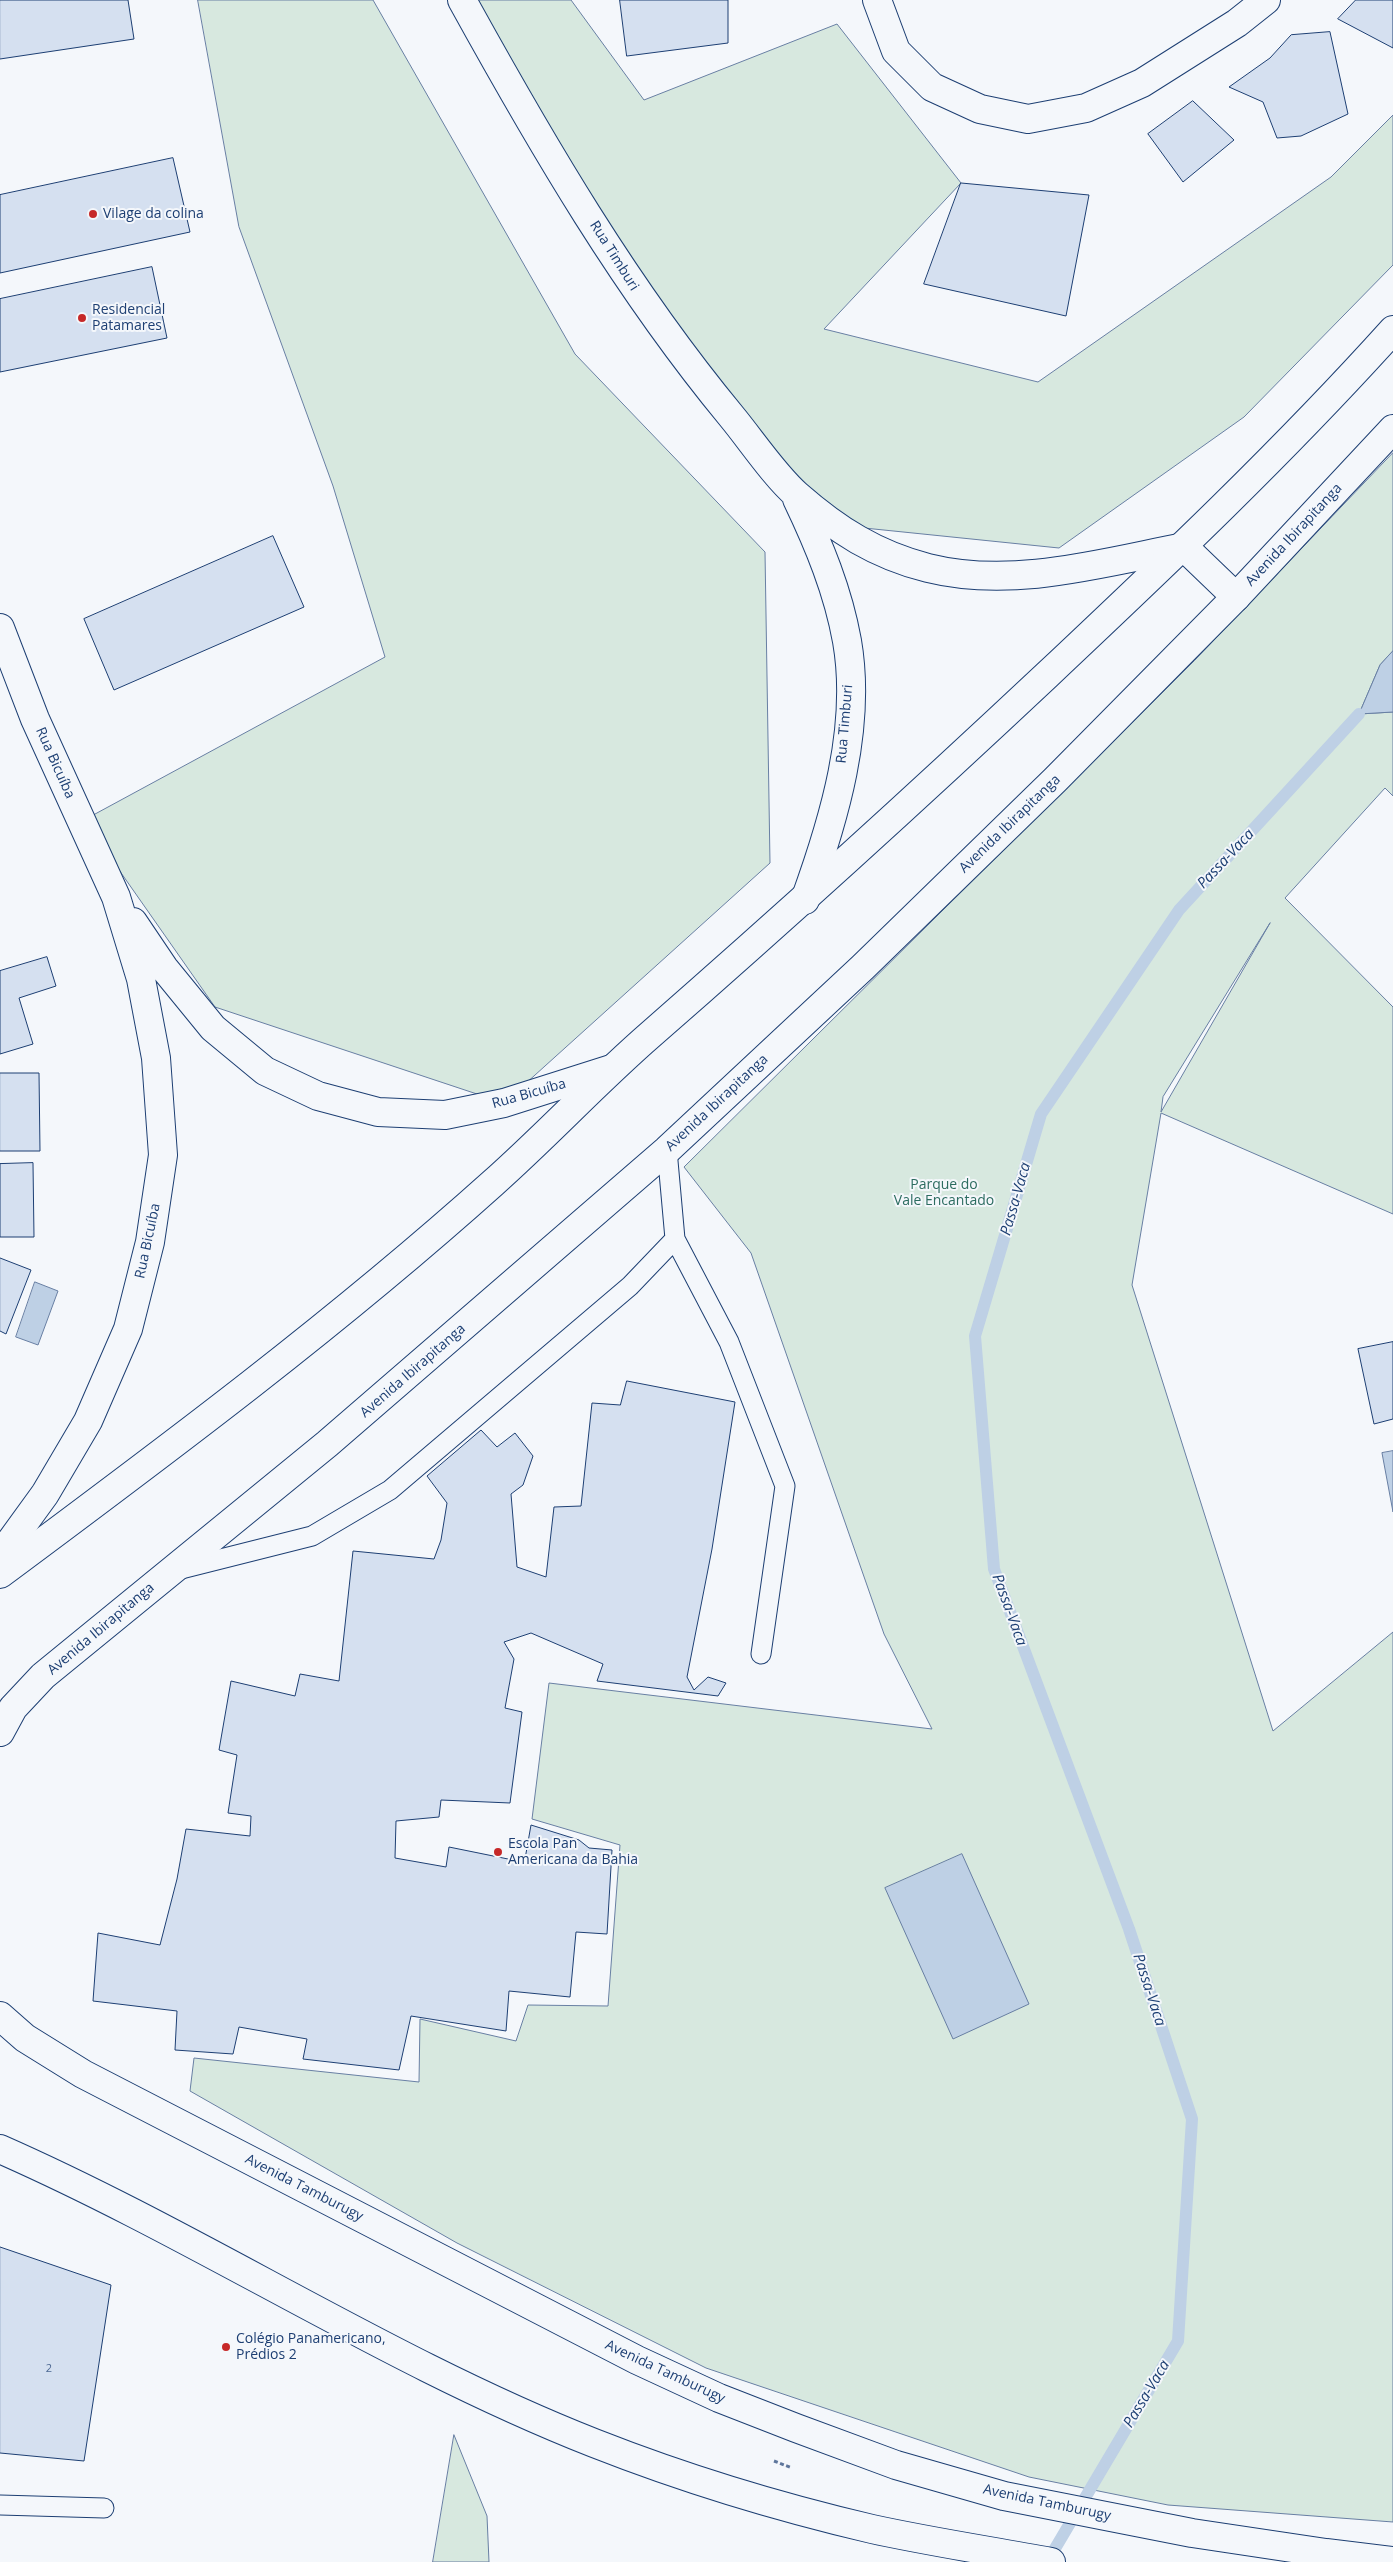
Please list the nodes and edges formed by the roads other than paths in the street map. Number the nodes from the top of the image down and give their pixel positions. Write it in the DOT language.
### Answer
graph roads {
  1 [pos="462,0"];
  2 [pos="877,0"];
  3 [pos="1266,0"];
  4 [pos="1243,12"];
  5 [pos="1393,330"];
  6 [pos="1393,429"];
  7 [pos="794,493"];
  8 [pos="1184,547"];
  9 [pos="1236,597"];
  10 [pos="0,628"];
  11 [pos="116,897"];
  12 [pos="805,900"];
  13 [pos="611,1069"];
  14 [pos="667,1150"];
  15 [pos="675,1239"];
  16 [pos="0,1556"];
  17 [pos="168,1572"];
  18 [pos="0,1574"];
  19 [pos="761,1654"];
  20 [pos="0,1732"];
  21 [pos="0,2016"];
  22 [pos="0,2149"];
  23 [pos="0,2505"];
  24 [pos="104,2508"];
  25 [pos="1393,2560"];
  26 [pos="1051,2562"];
  1 -- 7 [label="main road, Rua Timburi"];
  2 -- 4 [label="main road"];
  3 -- 4 [label="main road"];
  5 -- 8 [label="main road"];
  6 -- 9 [label="main road, Avenida Ibirapitanga"];
  7 -- 8 [label="main road, Rua Timburi"];
  7 -- 12 [label="main road, Rua Timburi"];
  8 -- 9 [label="main road"];
  8 -- 12 [label="main road"];
  9 -- 14 [label="main road, Avenida Ibirapitanga"];
  10 -- 11 [label="main road, Rua Bicuíba"];
  11 -- 13 [label="main road, Rua Bicuíba"];
  11 -- 16 [label="main road, Rua Bicuíba"];
  12 -- 13 [label="main road"];
  13 -- 18 [label="main road"];
  14 -- 15 [label="lane"];
  14 -- 17 [label="main road, Avenida Ibirapitanga"];
  15 -- 17 [label="lane"];
  15 -- 19 [label="lane"];
  17 -- 20 [label="main road, Avenida Ibirapitanga"];
  21 -- 25 [label="main road, Avenida Tamburugy"];
  22 -- 26 [label="main road"];
  23 -- 24 [label="lane"];
}
